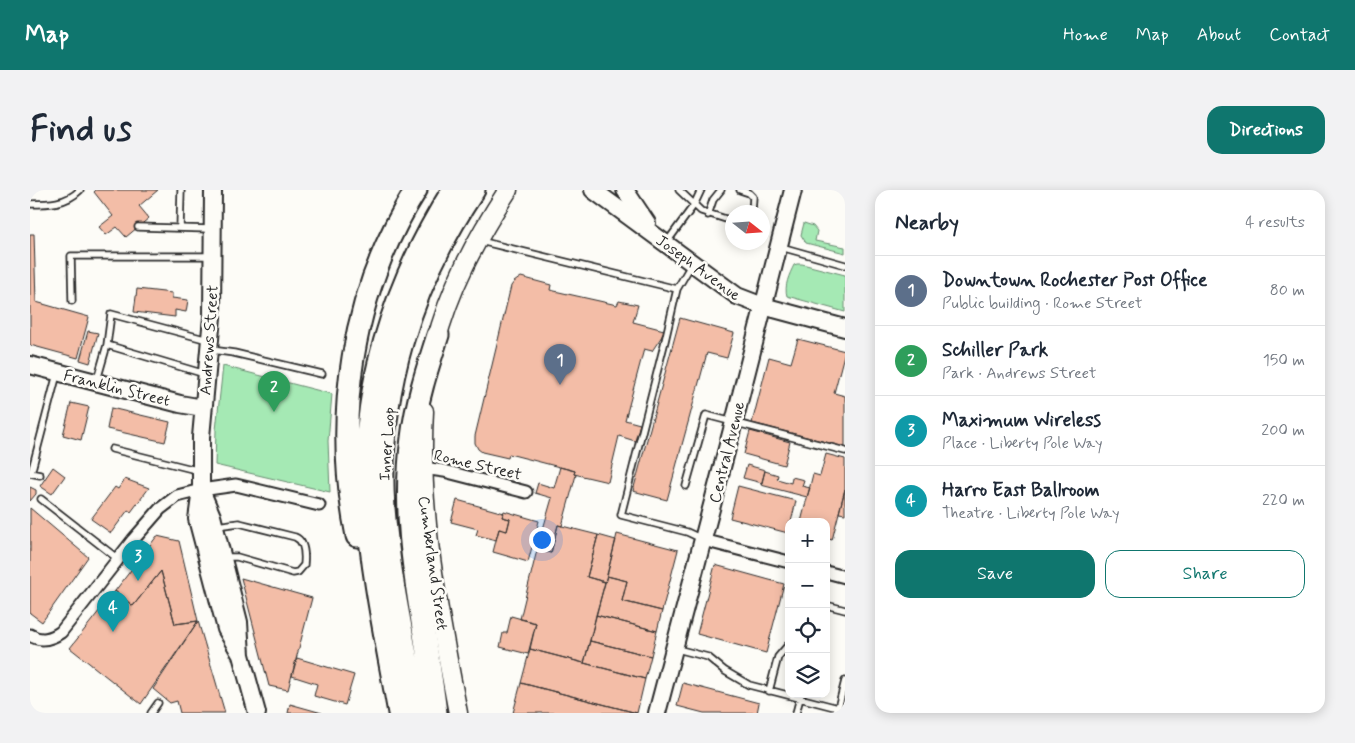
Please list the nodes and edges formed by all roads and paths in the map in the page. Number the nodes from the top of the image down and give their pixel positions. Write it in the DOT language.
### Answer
graph roads {
  1 [pos="80,190"];
  2 [pos="181,190"];
  3 [pos="212,190"];
  4 [pos="416,190"];
  5 [pos="453,190"];
  6 [pos="474,190"];
  7 [pos="508,190"];
  8 [pos="593,190"];
  9 [pos="625,190"];
  10 [pos="679,190"];
  11 [pos="701,190"];
  12 [pos="721,190"];
  13 [pos="740,190"];
  14 [pos="793,190"];
  15 [pos="30,204"];
  16 [pos="694,205"];
  17 [pos="752,205"];
  18 [pos="708,214"];
  19 [pos="725,219"];
  20 [pos="138,227"];
  21 [pos="180,228"];
  22 [pos="212,229"];
  23 [pos="477,241"];
  24 [pos="665,244"];
  25 [pos="778,247"];
  26 [pos="212,256"];
  27 [pos="692,263"];
  28 [pos="845,265"];
  29 [pos="677,289"];
  30 [pos="72,300"];
  31 [pos="763,306"];
  32 [pos="845,328"];
  33 [pos="438,335"];
  34 [pos="107,345"];
  35 [pos="210,345"];
  36 [pos="30,365"];
  37 [pos="57,372"];
  38 [pos="207,374"];
  39 [pos="322,374"];
  40 [pos="96,382"];
  41 [pos="204,408"];
  42 [pos="734,422"];
  43 [pos="112,449"];
  44 [pos="845,451"];
  45 [pos="423,468"];
  46 [pos="200,471"];
  47 [pos="30,473"];
  48 [pos="40,475"];
  49 [pos="686,486"];
  50 [pos="201,490"];
  51 [pos="526,492"];
  52 [pos="40,499"];
  53 [pos="319,505"];
  54 [pos="214,527"];
  55 [pos="704,540"];
  56 [pos="118,559"];
  57 [pos="215,560"];
  58 [pos="785,561"];
  59 [pos="830,573"];
  60 [pos="845,577"];
  61 [pos="830,606"];
  62 [pos="845,610"];
  63 [pos="30,635"];
  64 [pos="674,648"];
  65 [pos="785,649"];
  66 [pos="241,655"];
  67 [pos="845,681"];
  68 [pos="769,691"];
  69 [pos="785,694"];
  70 [pos="800,698"];
  71 [pos="805,698"];
  72 [pos="158,703"];
  73 [pos="837,710"];
  74 [pos="151,713"];
  75 [pos="257,713"];
  76 [pos="399,713"];
  77 [pos="417,713"];
  78 [pos="436,713"];
  79 [pos="458,713"];
  80 [pos="658,713"];
  81 [pos="796,713"];
  1 -- 15 [label="lane"];
  2 -- 21 [label="lane"];
  3 -- 22 [label="street, Andrews Street"];
  4 -- 76 [label="highway"];
  5 -- 76 [label="highway, Inner Loop"];
  6 -- 77 [label="highway, Inner Loop"];
  7 -- 23 [label="main road, Cumberland Street"];
  8 -- 24 [label="street, Joseph Avenue"];
  9 -- 24 [label="street"];
  10 -- 16 [label="lane"];
  11 -- 16 [label="lane"];
  12 -- 18 [label="lane"];
  13 -- 17 [label="lane"];
  14 -- 25 [label="street, Central Avenue"];
  16 -- 18 [label="lane"];
  16 -- 24 [label="lane"];
  18 -- 19 [label="lane"];
  20 -- 21 [label="lane"];
  21 -- 22 [label="lane"];
  22 -- 26 [label="street, Andrews Street"];
  23 -- 29 [label="lane"];
  23 -- 33 [label="main road, Cumberland Street"];
  24 -- 27 [label="street, Joseph Avenue"];
  25 -- 28 [label="lane"];
  25 -- 31 [label="street, Central Avenue"];
  26 -- 30 [label="lane"];
  26 -- 35 [label="street, Andrews Street"];
  27 -- 29 [label="lane"];
  27 -- 31 [label="street, Joseph Avenue"];
  29 -- 55 [label="lane"];
  31 -- 32 [label="street, Joseph Avenue"];
  31 -- 42 [label="street, Central Avenue"];
  33 -- 45 [label="main road, Cumberland Street"];
  33 -- 78 [label="highway"];
  34 -- 35 [label="lane"];
  34 -- 38 [label="lane"];
  34 -- 40 [label="lane"];
  35 -- 38 [label="street, Andrews Street"];
  35 -- 39 [label="lane"];
  36 -- 37 [label="street, Franklin Street"];
  37 -- 40 [label="street, Franklin Street"];
  37 -- 47 [label="lane"];
  38 -- 41 [label="street, Andrews Street"];
  40 -- 41 [label="street, Franklin Street"];
  41 -- 46 [label="street, Andrews Street"];
  42 -- 44 [label="lane"];
  42 -- 49 [label="lane"];
  42 -- 55 [label="street, Central Avenue"];
  43 -- 46 [label="lane"];
  45 -- 51 [label="street, Rome Street"];
  45 -- 79 [label="main road, Cumberland Street"];
  46 -- 50 [label="street, Andrews Street"];
  47 -- 48 [label="lane"];
  50 -- 53 [label="street"];
  50 -- 54 [label="street, Andrews Street"];
  50 -- 56 [label="street"];
  50 -- 57 [label="street, Andrews Street"];
  52 -- 56 [label="lane"];
  54 -- 57 [label="street, Andrews Street"];
  54 -- 57 [label="lane"];
  55 -- 58 [label="street"];
  55 -- 64 [label="street, Central Avenue"];
  56 -- 63 [label="street"];
  57 -- 66 [label="street, Andrews Street"];
  57 -- 66 [label="street, Andrews Street"];
  59 -- 60 [label="street"];
  61 -- 62 [label="lane"];
  64 -- 68 [label="lane"];
  64 -- 80 [label="street, Central Avenue"];
  65 -- 68 [label="lane"];
  66 -- 75 [label="street, Andrews Street"];
  67 -- 73 [label="lane"];
  68 -- 69 [label="lane"];
  70 -- 81 [label="lane"];
  71 -- 73 [label="lane"];
  72 -- 74 [label="lane"];
}
